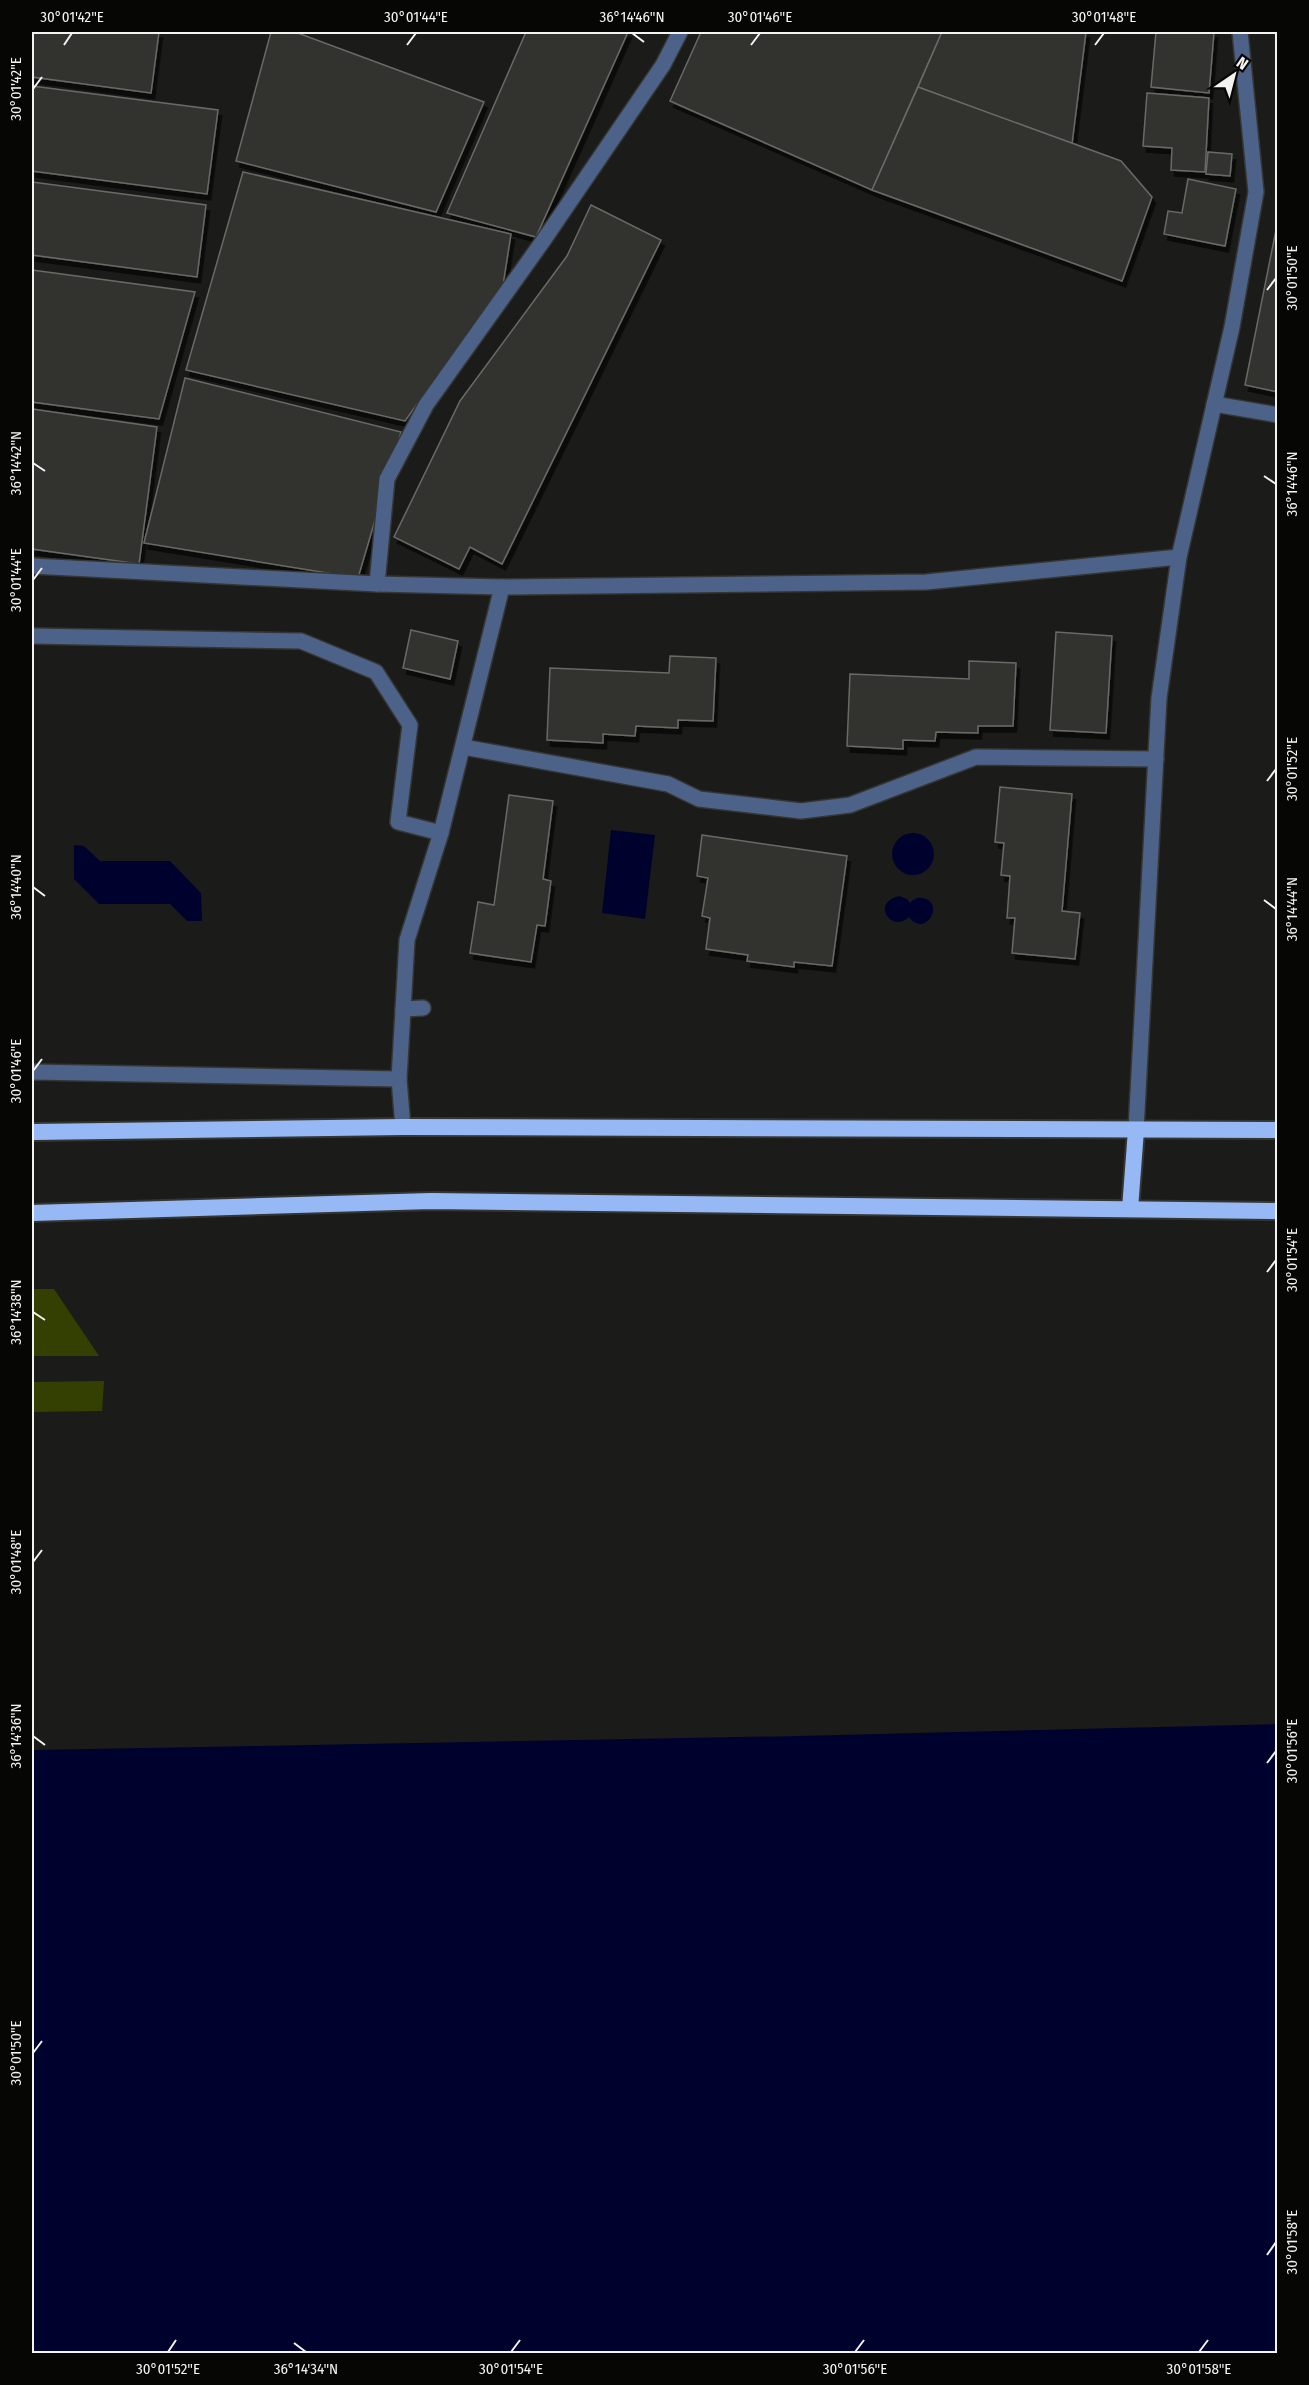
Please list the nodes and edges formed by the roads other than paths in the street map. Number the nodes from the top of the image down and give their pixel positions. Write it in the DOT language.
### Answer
graph roads {
  1 [pos="680,32"];
  2 [pos="1240,32"];
  3 [pos="1214,404"];
  4 [pos="1278,415"];
  5 [pos="1179,557"];
  6 [pos="32,566"];
  7 [pos="377,584"];
  8 [pos="502,587"];
  9 [pos="32,636"];
  10 [pos="463,747"];
  11 [pos="1156,759"];
  12 [pos="441,833"];
  13 [pos="423,1008"];
  14 [pos="403,1009"];
  15 [pos="32,1072"];
  16 [pos="399,1078"];
  17 [pos="403,1127"];
  18 [pos="1136,1130"];
  19 [pos="1278,1130"];
  20 [pos="32,1132"];
  21 [pos="1130,1209"];
  22 [pos="1278,1211"];
  23 [pos="32,1213"];
  1 -- 7 [label="street"];
  2 -- 3 [label="street"];
  3 -- 4 [label="street"];
  3 -- 5 [label="street"];
  5 -- 8 [label="street"];
  5 -- 11 [label="street"];
  6 -- 7 [label="street"];
  7 -- 8 [label="street"];
  8 -- 10 [label="street"];
  9 -- 12 [label="street"];
  10 -- 11 [label="street"];
  10 -- 12 [label="street"];
  11 -- 18 [label="street"];
  12 -- 14 [label="street"];
  13 -- 14 [label="street"];
  14 -- 16 [label="street"];
  15 -- 16 [label="street"];
  16 -- 17 [label="street"];
  17 -- 18 [label="highway"];
  17 -- 20 [label="highway"];
  18 -- 19 [label="highway"];
  18 -- 21 [label="highway"];
  21 -- 22 [label="highway"];
  21 -- 23 [label="highway"];
}
